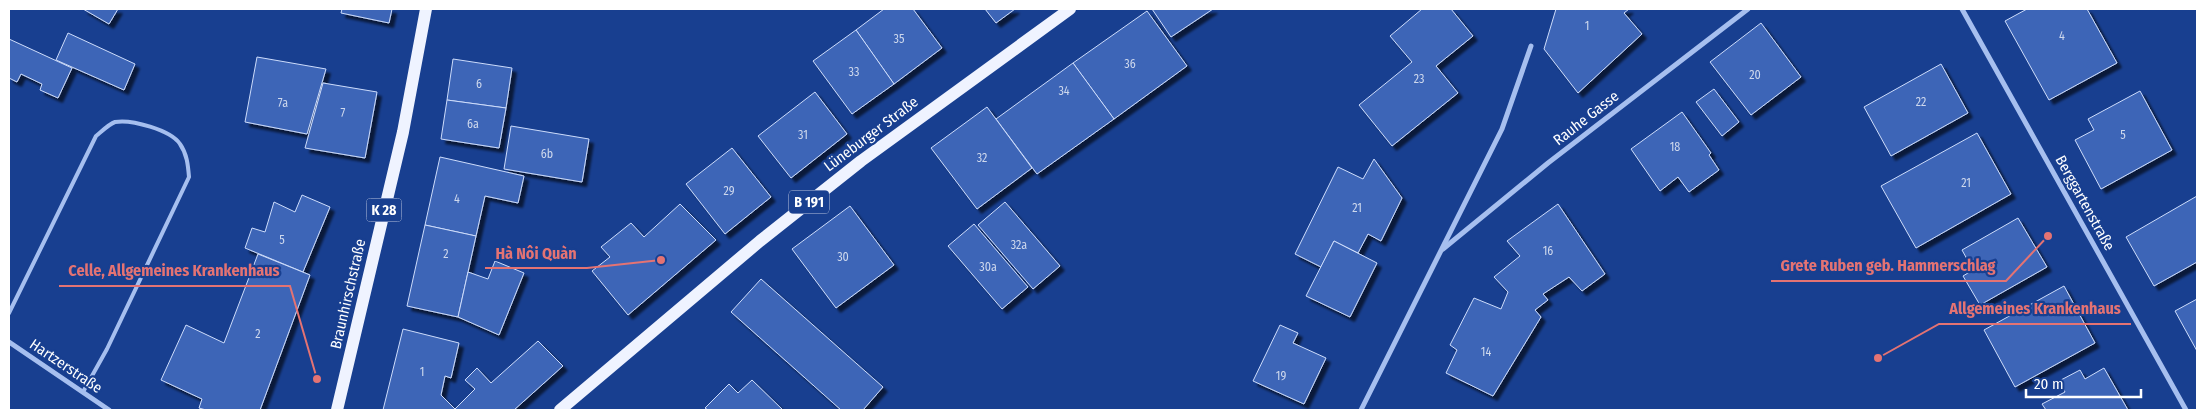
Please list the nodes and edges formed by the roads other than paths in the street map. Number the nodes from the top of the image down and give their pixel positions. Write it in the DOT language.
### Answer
graph roads {
  1 [pos="426,9"];
  2 [pos="1070,9"];
  3 [pos="1748,9"];
  4 [pos="1962,9"];
  5 [pos="1531,46"];
  6 [pos="1441,251"];
  7 [pos="9,313"];
  8 [pos="9,342"];
  9 [pos="83,392"];
  10 [pos="109,410"];
  11 [pos="337,410"];
  12 [pos="560,410"];
  13 [pos="1361,410"];
  14 [pos="2186,410"];
  1 -- 11 [label="main road, Braunhirschstraße / K 28"];
  2 -- 12 [label="main road, Lüneburger Straße / B 191"];
  3 -- 6 [label="street, Rauhe Gasse"];
  4 -- 14 [label="street, Berggartenstraße"];
  5 -- 6 [label="street, Rauhe Gasse"];
  6 -- 13 [label="street, Rauhe Gasse"];
  7 -- 9 [label="lane"];
  8 -- 9 [label="street, Hartzerstraße"];
  9 -- 10 [label="street, Hartzerstraße"];
}
